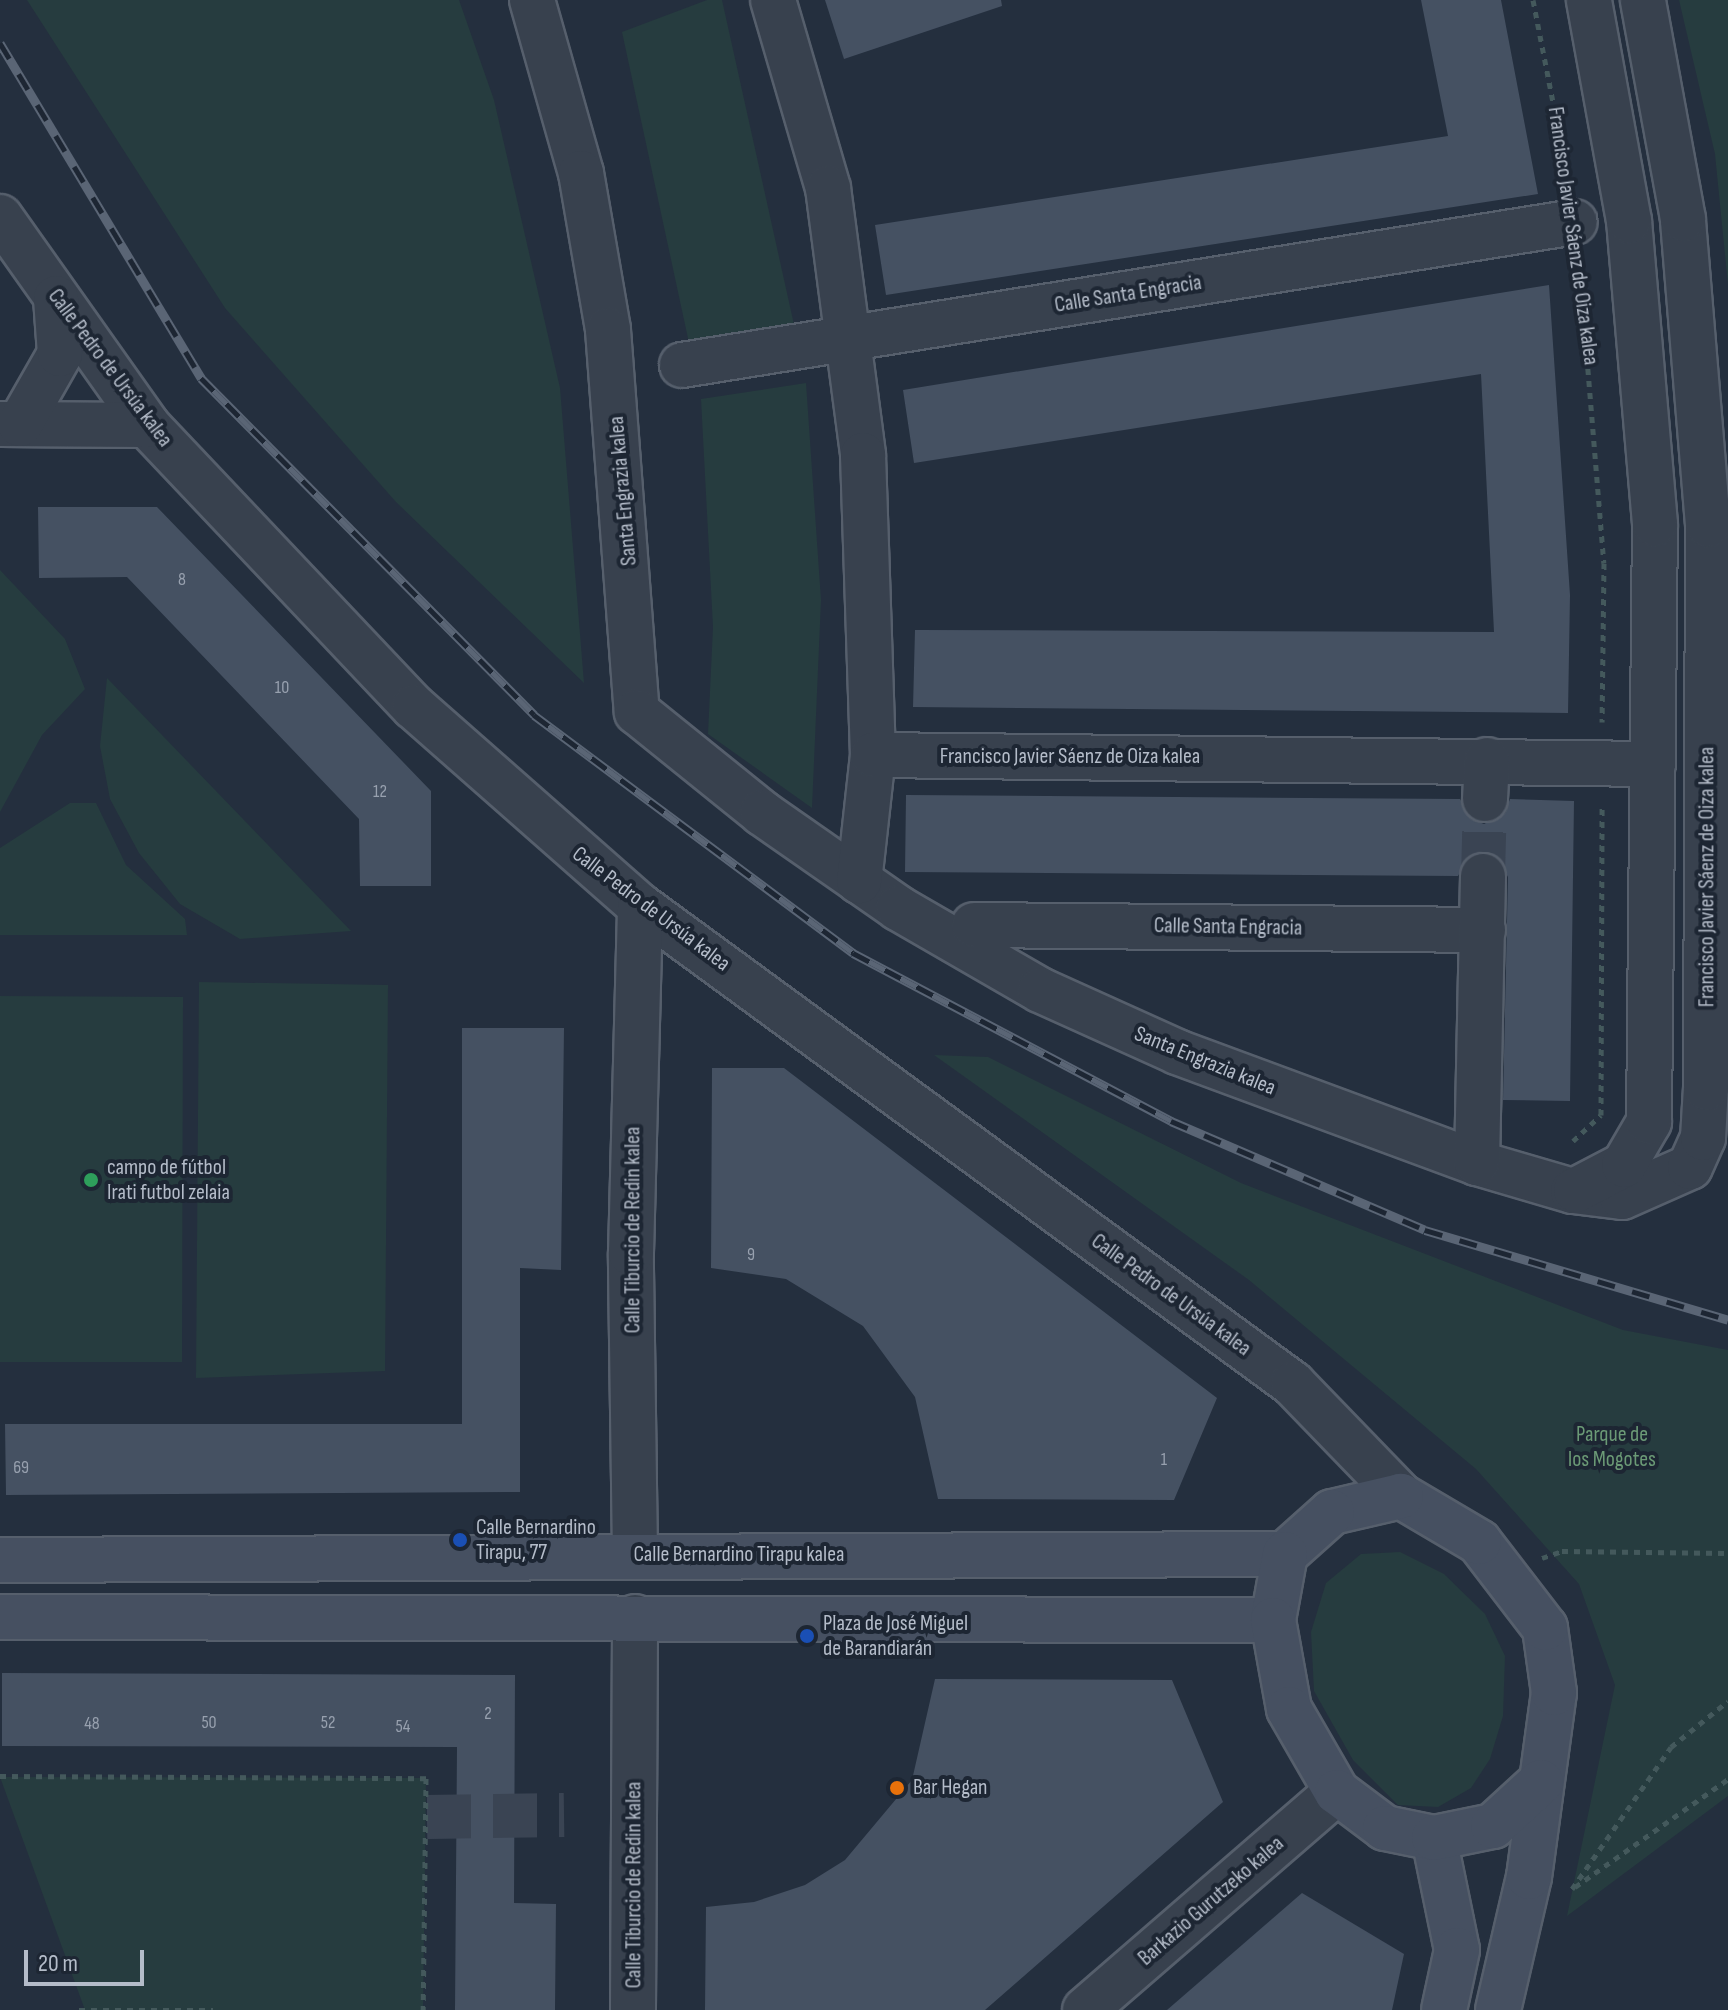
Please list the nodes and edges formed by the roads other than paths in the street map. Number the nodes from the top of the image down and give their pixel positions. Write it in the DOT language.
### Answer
graph roads {
  1 [pos="532,0"];
  2 [pos="773,0"];
  3 [pos="1589,0"];
  4 [pos="1643,0"];
  5 [pos="0,217"];
  6 [pos="1575,222"];
  7 [pos="56,298"];
  8 [pos="850,339"];
  9 [pos="682,365"];
  10 [pos="10,424"];
  11 [pos="147,425"];
  12 [pos="873,755"];
  13 [pos="1653,764"];
  14 [pos="1483,876"];
  15 [pos="859,881"];
  16 [pos="640,906"];
  17 [pos="974,925"];
  18 [pos="1483,930"];
  19 [pos="1477,1163"];
  20 [pos="1569,1190"];
  21 [pos="1401,1496"];
  22 [pos="1285,1554"];
  23 [pos="635,1555"];
  24 [pos="0,1560"];
  25 [pos="0,1617"];
  26 [pos="635,1617"];
  27 [pos="1273,1620"];
  28 [pos="1541,1782"];
  29 [pos="1337,1792"];
  30 [pos="1434,1838"];
  31 [pos="633,2010"];
  32 [pos="1085,2010"];
  33 [pos="1444,2010"];
  34 [pos="1498,2010"];
  1 -- 15 [label="street, Santa Engrazia kalea"];
  2 -- 8 [label="street"];
  3 -- 13 [label="street"];
  4 -- 20 [label="street, Francisco Javier Sáenz de Oiza kalea"];
  5 -- 7 [label="street, Calle Pedro de Ursúa kalea"];
  6 -- 8 [label="street, Calle Santa Engracia"];
  7 -- 10 [label="street"];
  7 -- 11 [label="street, Calle Pedro de Ursúa kalea"];
  8 -- 9 [label="street, Calle Santa Engracia"];
  8 -- 12 [label="street"];
  10 -- 11 [label="street"];
  11 -- 16 [label="street, Calle Pedro de Ursúa kalea"];
  12 -- 13 [label="street, Francisco Javier Sáenz de Oiza kalea"];
  12 -- 15 [label="street"];
  13 -- 20 [label="street"];
  14 -- 18 [label="street"];
  15 -- 19 [label="street, Santa Engrazia kalea"];
  16 -- 21 [label="street, Calle Pedro de Ursúa kalea"];
  16 -- 23 [label="street, Calle Tiburcio de Redin kalea"];
  17 -- 18 [label="street, Calle Santa Engracia"];
  18 -- 19 [label="street"];
  19 -- 20 [label="street, Santa Engrazia kalea"];
  21 -- 22 [label="street"];
  21 -- 28 [label="street"];
  22 -- 23 [label="street, Calle Bernardino Tirapu kalea"];
  22 -- 27 [label="street"];
  23 -- 24 [label="street, Calle Bernardino Tirapu kalea"];
  25 -- 26 [label="street"];
  26 -- 27 [label="street"];
  26 -- 31 [label="street, Calle Tiburcio de Redin kalea"];
  27 -- 29 [label="street"];
  28 -- 30 [label="street"];
  28 -- 34 [label="street"];
  29 -- 30 [label="street"];
  29 -- 32 [label="street, Barkazio Gurutzeko kalea"];
  30 -- 33 [label="street"];
}
